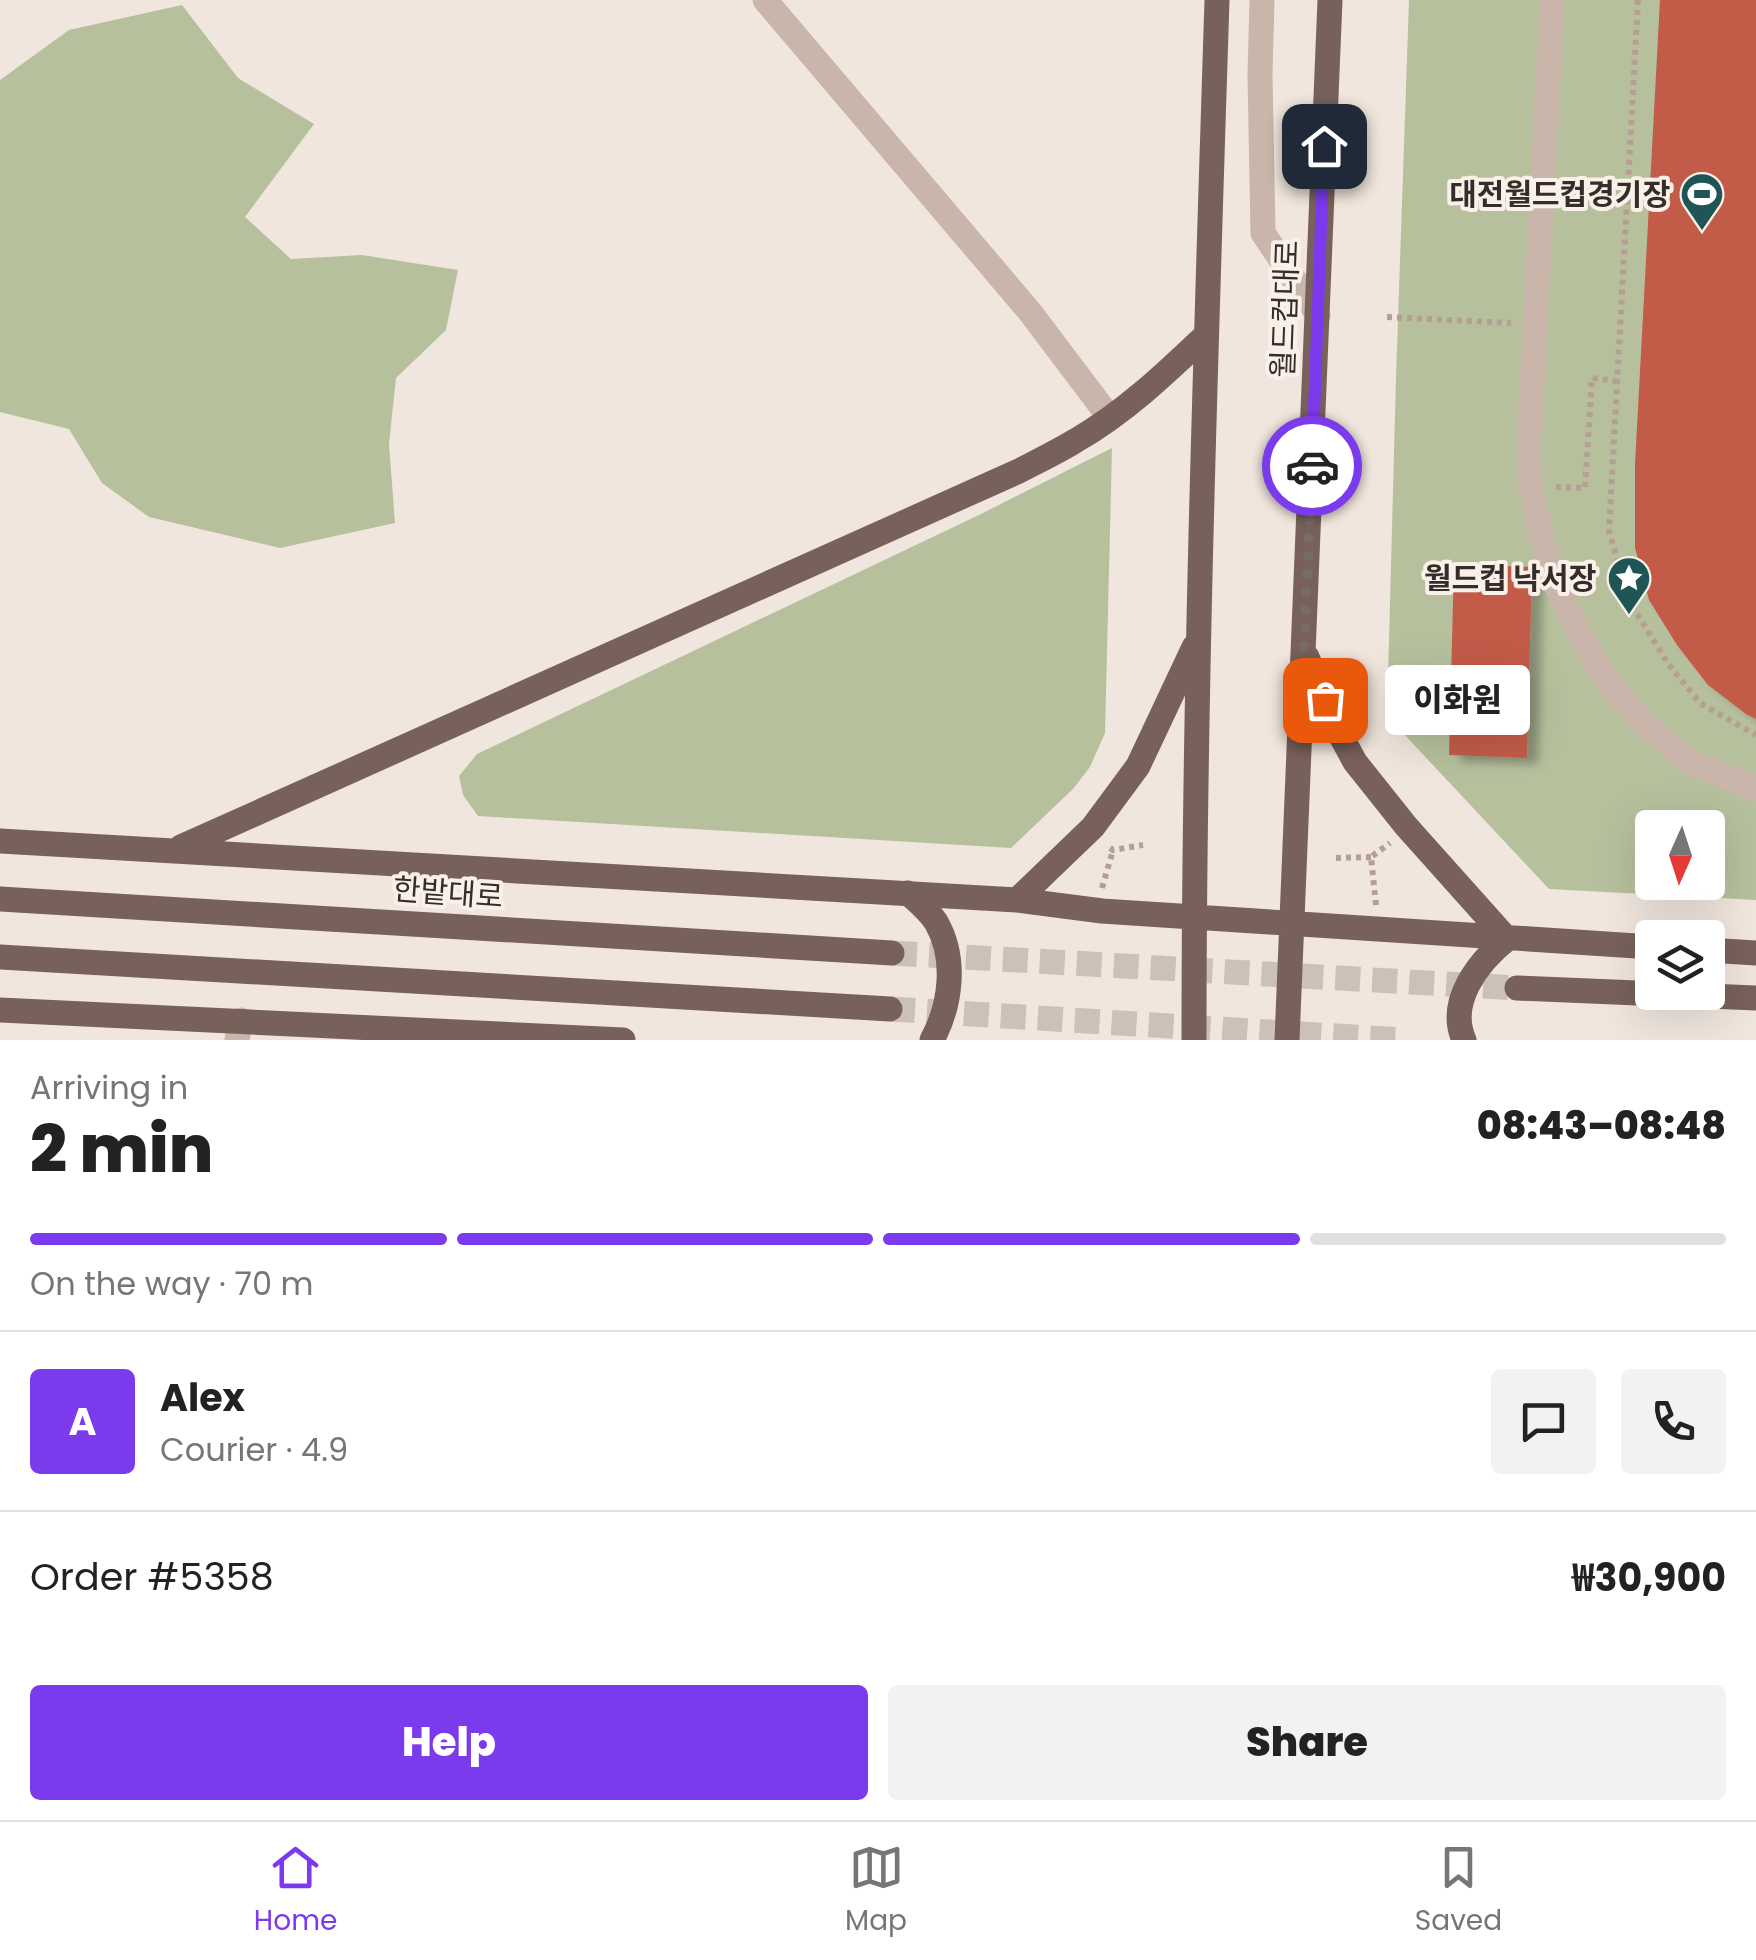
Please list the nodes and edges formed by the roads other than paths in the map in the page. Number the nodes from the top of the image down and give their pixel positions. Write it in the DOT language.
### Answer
graph roads {
  1 [pos="765,0"];
  2 [pos="1216,0"];
  3 [pos="1262,0"];
  4 [pos="1330,0"];
  5 [pos="1552,0"];
  6 [pos="1318,315"];
  7 [pos="1206,336"];
  8 [pos="1110,418"];
  9 [pos="1198,638"];
  10 [pos="1304,648"];
  11 [pos="1756,789"];
  12 [pos="0,840"];
  13 [pos="175,850"];
  14 [pos="908,893"];
  15 [pos="0,898"];
  16 [pos="1017,900"];
  17 [pos="1194,917"];
  18 [pos="1291,925"];
  19 [pos="1507,940"];
  20 [pos="1635,947"];
  21 [pos="1725,951"];
  22 [pos="892,953"];
  23 [pos="1756,953"];
  24 [pos="0,957"];
  25 [pos="1516,988"];
  26 [pos="1756,998"];
  27 [pos="890,1009"];
  28 [pos="0,1010"];
  29 [pos="239,1030"];
  30 [pos="624,1040"];
  31 [pos="932,1040"];
  32 [pos="1194,1040"];
  33 [pos="1287,1040"];
  34 [pos="1464,1040"];
  1 -- 8 [label="lane"];
  2 -- 7 [label="main road"];
  3 -- 6 [label="lane"];
  4 -- 6 [label="main road, 월드컵대로"];
  5 -- 11 [label="lane"];
  6 -- 10 [label="main road, 월드컵대로"];
  7 -- 8 [label="main road"];
  7 -- 9 [label="main road"];
  8 -- 13 [label="main road"];
  9 -- 16 [label="main road"];
  9 -- 17 [label="main road"];
  10 -- 18 [label="main road, 월드컵대로"];
  10 -- 19 [label="main road"];
  12 -- 13 [label="main road"];
  13 -- 14 [label="main road"];
  14 -- 16 [label="main road"];
  14 -- 31 [label="main road"];
  15 -- 22 [label="main road, 한밭대로"];
  16 -- 17 [label="main road"];
  17 -- 18 [label="main road"];
  17 -- 32 [label="main road"];
  18 -- 19 [label="main road"];
  18 -- 33 [label="main road, 월드컵대로"];
  19 -- 20 [label="main road"];
  19 -- 34 [label="main road"];
  21 -- 23 [label="main road"];
  24 -- 27 [label="main road"];
  25 -- 26 [label="main road"];
  28 -- 29 [label="main road"];
  29 -- 30 [label="main road"];
}
